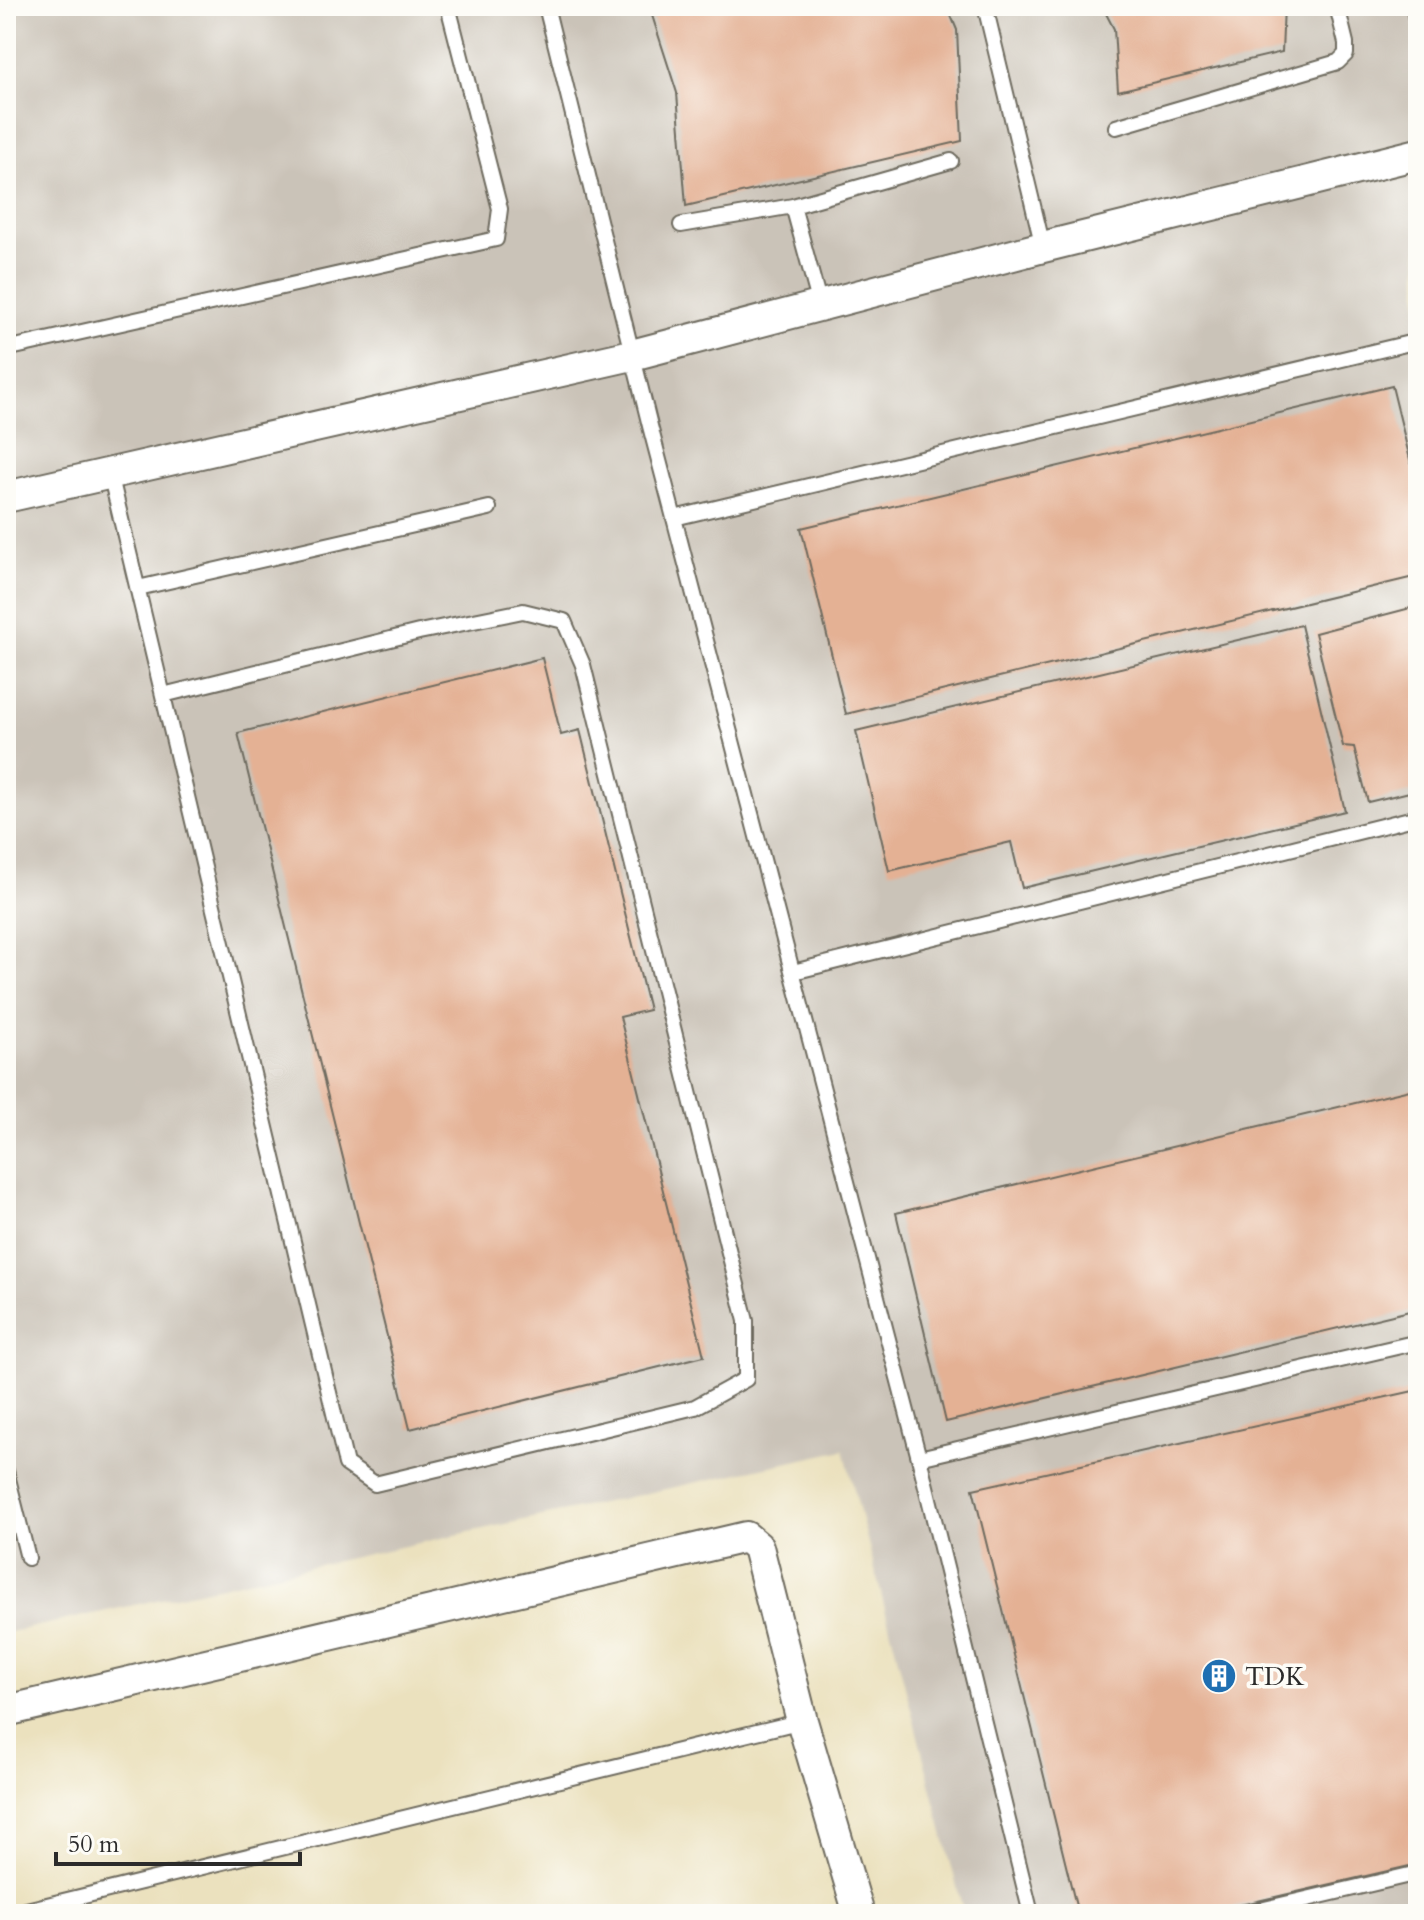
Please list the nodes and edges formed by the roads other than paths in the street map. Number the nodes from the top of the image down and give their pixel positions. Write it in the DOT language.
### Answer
graph roads {
  1 [pos="448,6"];
  2 [pos="546,6"];
  3 [pos="985,6"];
  4 [pos="1337,6"];
  5 [pos="1413,6"];
  6 [pos="1418,27"];
  7 [pos="1116,127"];
  8 [pos="1418,154"];
  9 [pos="951,161"];
  10 [pos="793,206"];
  11 [pos="681,225"];
  12 [pos="1043,247"];
  13 [pos="820,305"];
  14 [pos="1418,341"];
  15 [pos="6,349"];
  16 [pos="632,355"];
  17 [pos="110,473"];
  18 [pos="6,497"];
  19 [pos="489,508"];
  20 [pos="674,518"];
  21 [pos="138,588"];
  22 [pos="163,695"];
  23 [pos="1418,817"];
  24 [pos="793,972"];
  25 [pos="1418,1342"];
  26 [pos="919,1458"];
  27 [pos="6,1471"];
  28 [pos="28,1558"];
  29 [pos="6,1711"];
  30 [pos="802,1721"];
  31 [pos="1418,1873"];
  32 [pos="10,1914"];
  33 [pos="859,1914"];
  34 [pos="1031,1914"];
  35 [pos="1243,1914"];
  1 -- 15 [label="lane"];
  2 -- 16 [label="lane"];
  3 -- 12 [label="lane"];
  4 -- 7 [label="lane"];
  5 -- 6 [label="lane"];
  8 -- 12 [label="street"];
  9 -- 10 [label="lane"];
  10 -- 11 [label="lane"];
  10 -- 13 [label="lane"];
  12 -- 13 [label="street"];
  13 -- 16 [label="street"];
  14 -- 20 [label="lane"];
  16 -- 17 [label="street"];
  16 -- 20 [label="lane"];
  17 -- 18 [label="street"];
  17 -- 21 [label="lane"];
  19 -- 21 [label="lane"];
  20 -- 24 [label="lane"];
  21 -- 22 [label="lane"];
  22 -- 22 [label="lane"];
  23 -- 24 [label="lane"];
  24 -- 26 [label="lane"];
  25 -- 26 [label="lane"];
  26 -- 34 [label="lane"];
  27 -- 28 [label="lane"];
  29 -- 30 [label="street"];
  30 -- 32 [label="lane"];
  30 -- 33 [label="street"];
  31 -- 35 [label="lane"];
}
